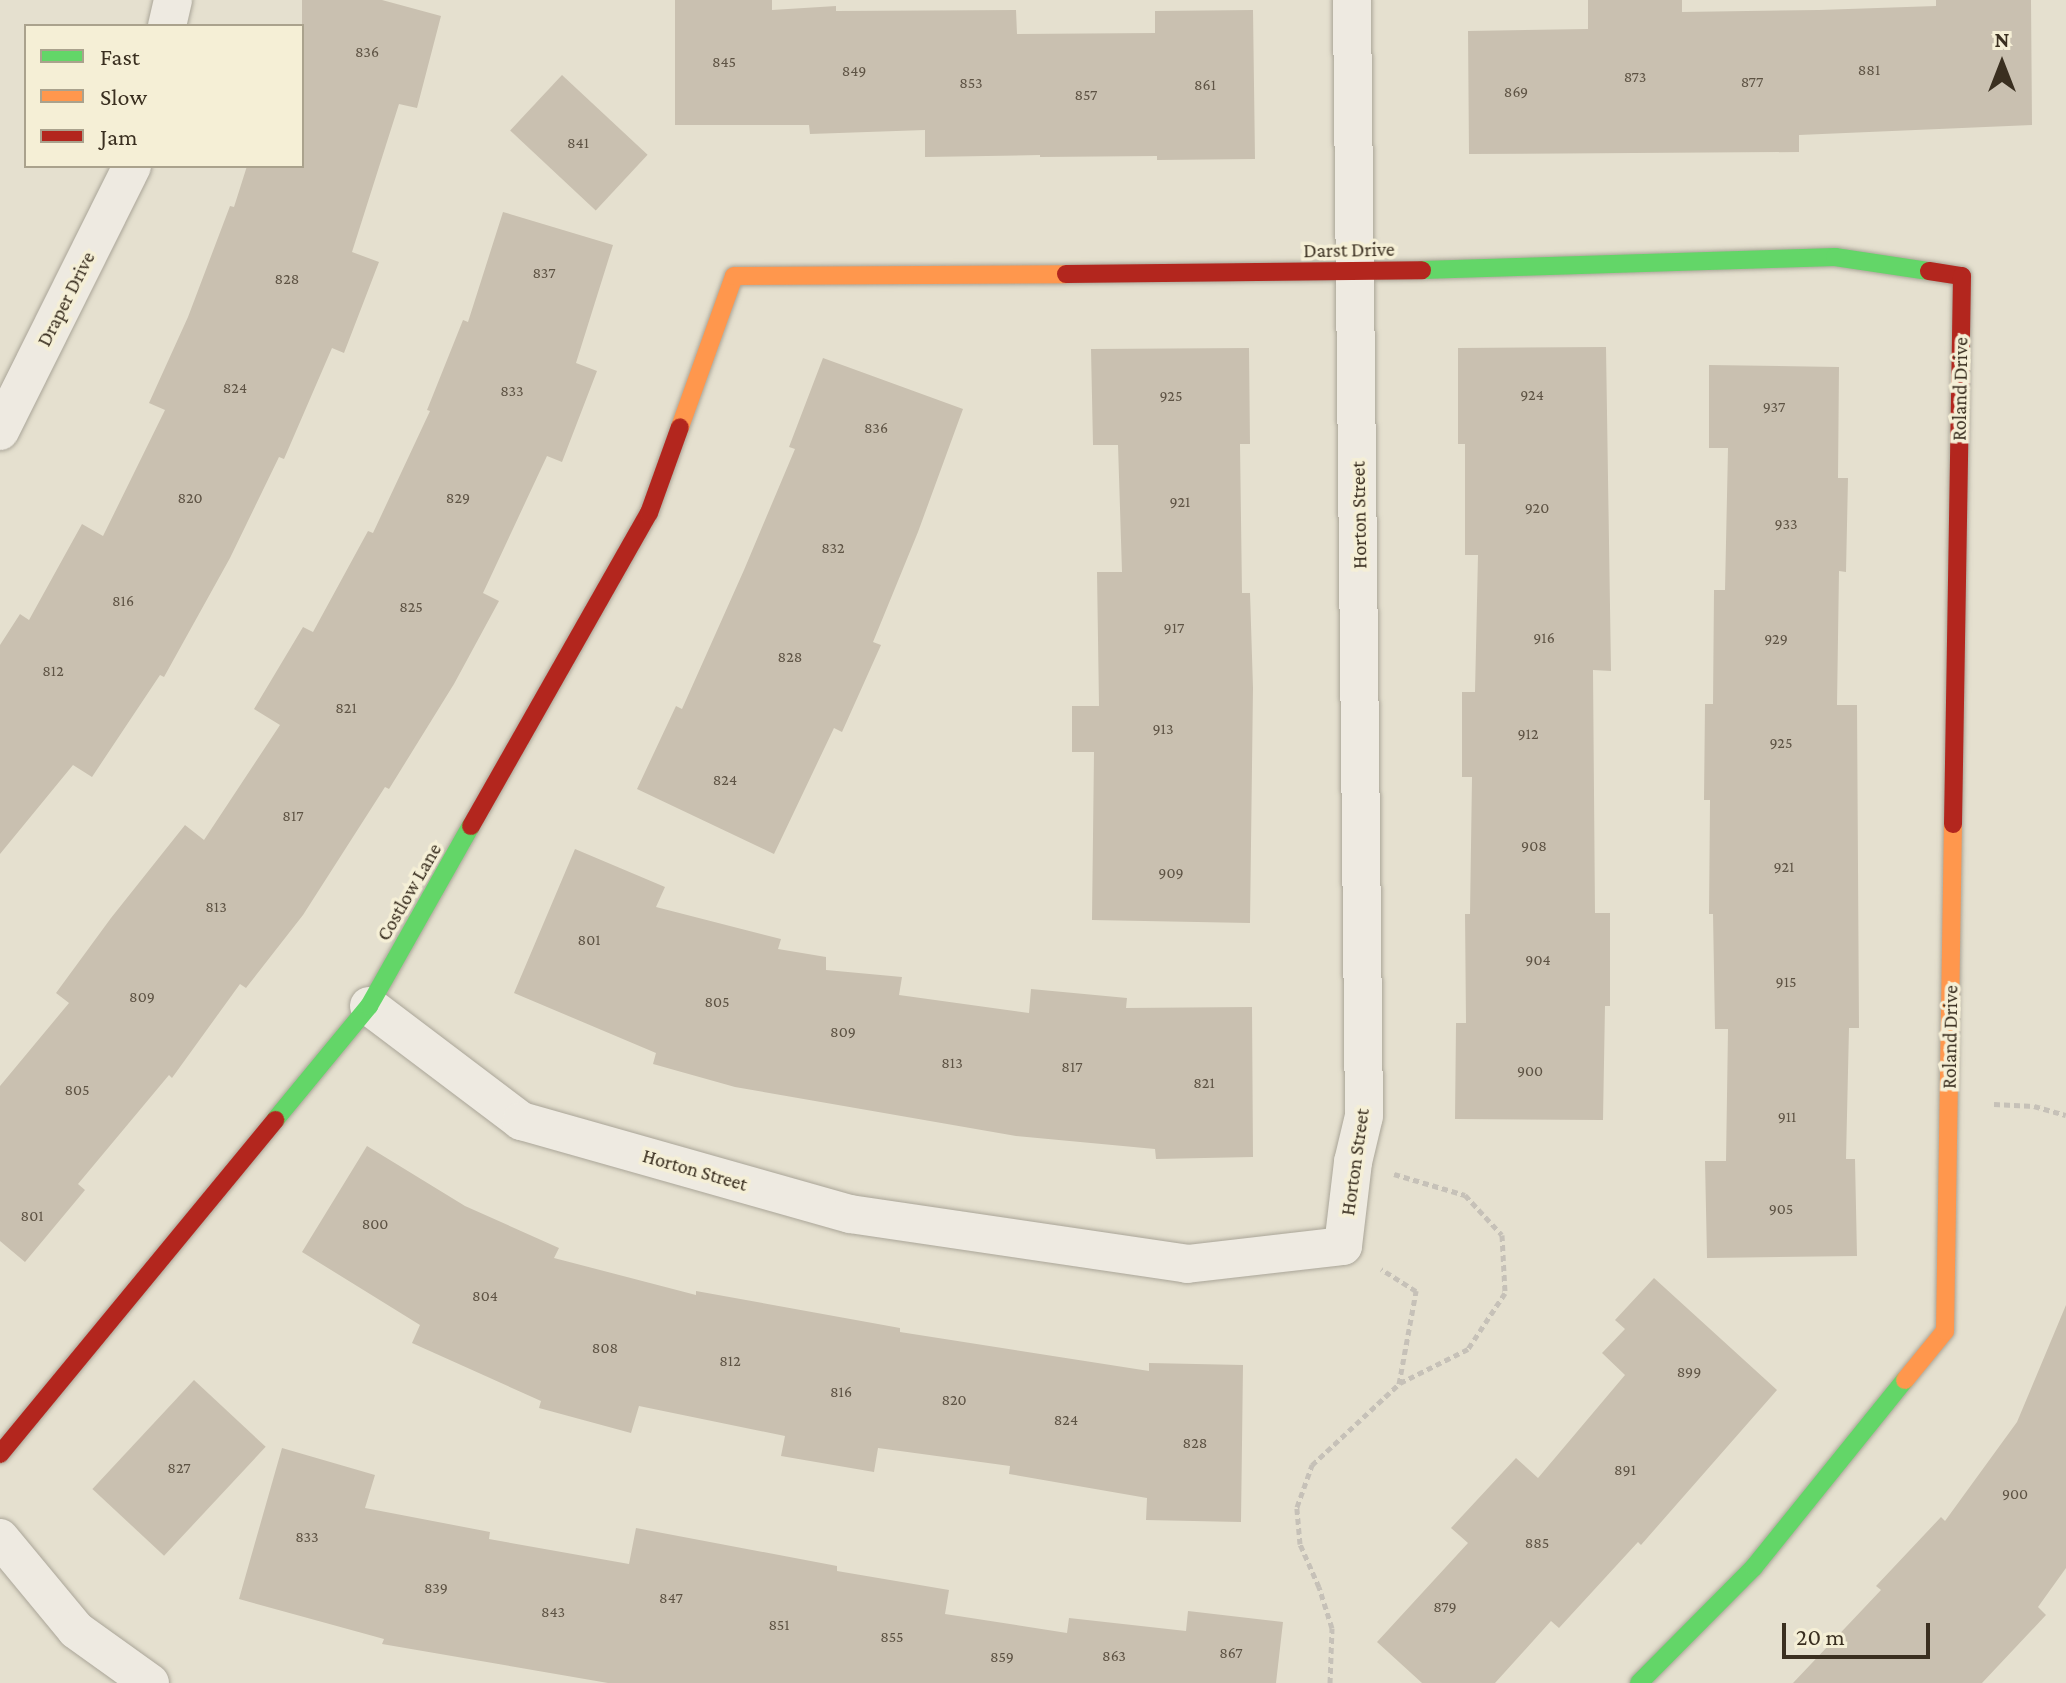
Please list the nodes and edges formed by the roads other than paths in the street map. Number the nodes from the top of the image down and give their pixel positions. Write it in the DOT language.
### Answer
graph roads {
  1 [pos="173,0"];
  2 [pos="1352,0"];
  3 [pos="167,24"];
  4 [pos="131,168"];
  5 [pos="1357,272"];
  6 [pos="734,276"];
  7 [pos="1962,276"];
  8 [pos="0,431"];
  9 [pos="369,1006"];
  10 [pos="0,1454"];
  11 [pos="0,1538"];
  12 [pos="150,1683"];
  13 [pos="1639,1683"];
  1 -- 3 [label="street"];
  2 -- 5 [label="street, Horton Street"];
  4 -- 8 [label="street, Draper Drive"];
  5 -- 6 [label="street, Darst Drive"];
  5 -- 7 [label="street, Darst Drive"];
  5 -- 9 [label="street, Horton Street"];
  6 -- 9 [label="street, Costlow Lane"];
  7 -- 13 [label="street, Roland Drive"];
  9 -- 10 [label="street, Costlow Lane"];
  11 -- 12 [label="street"];
}
